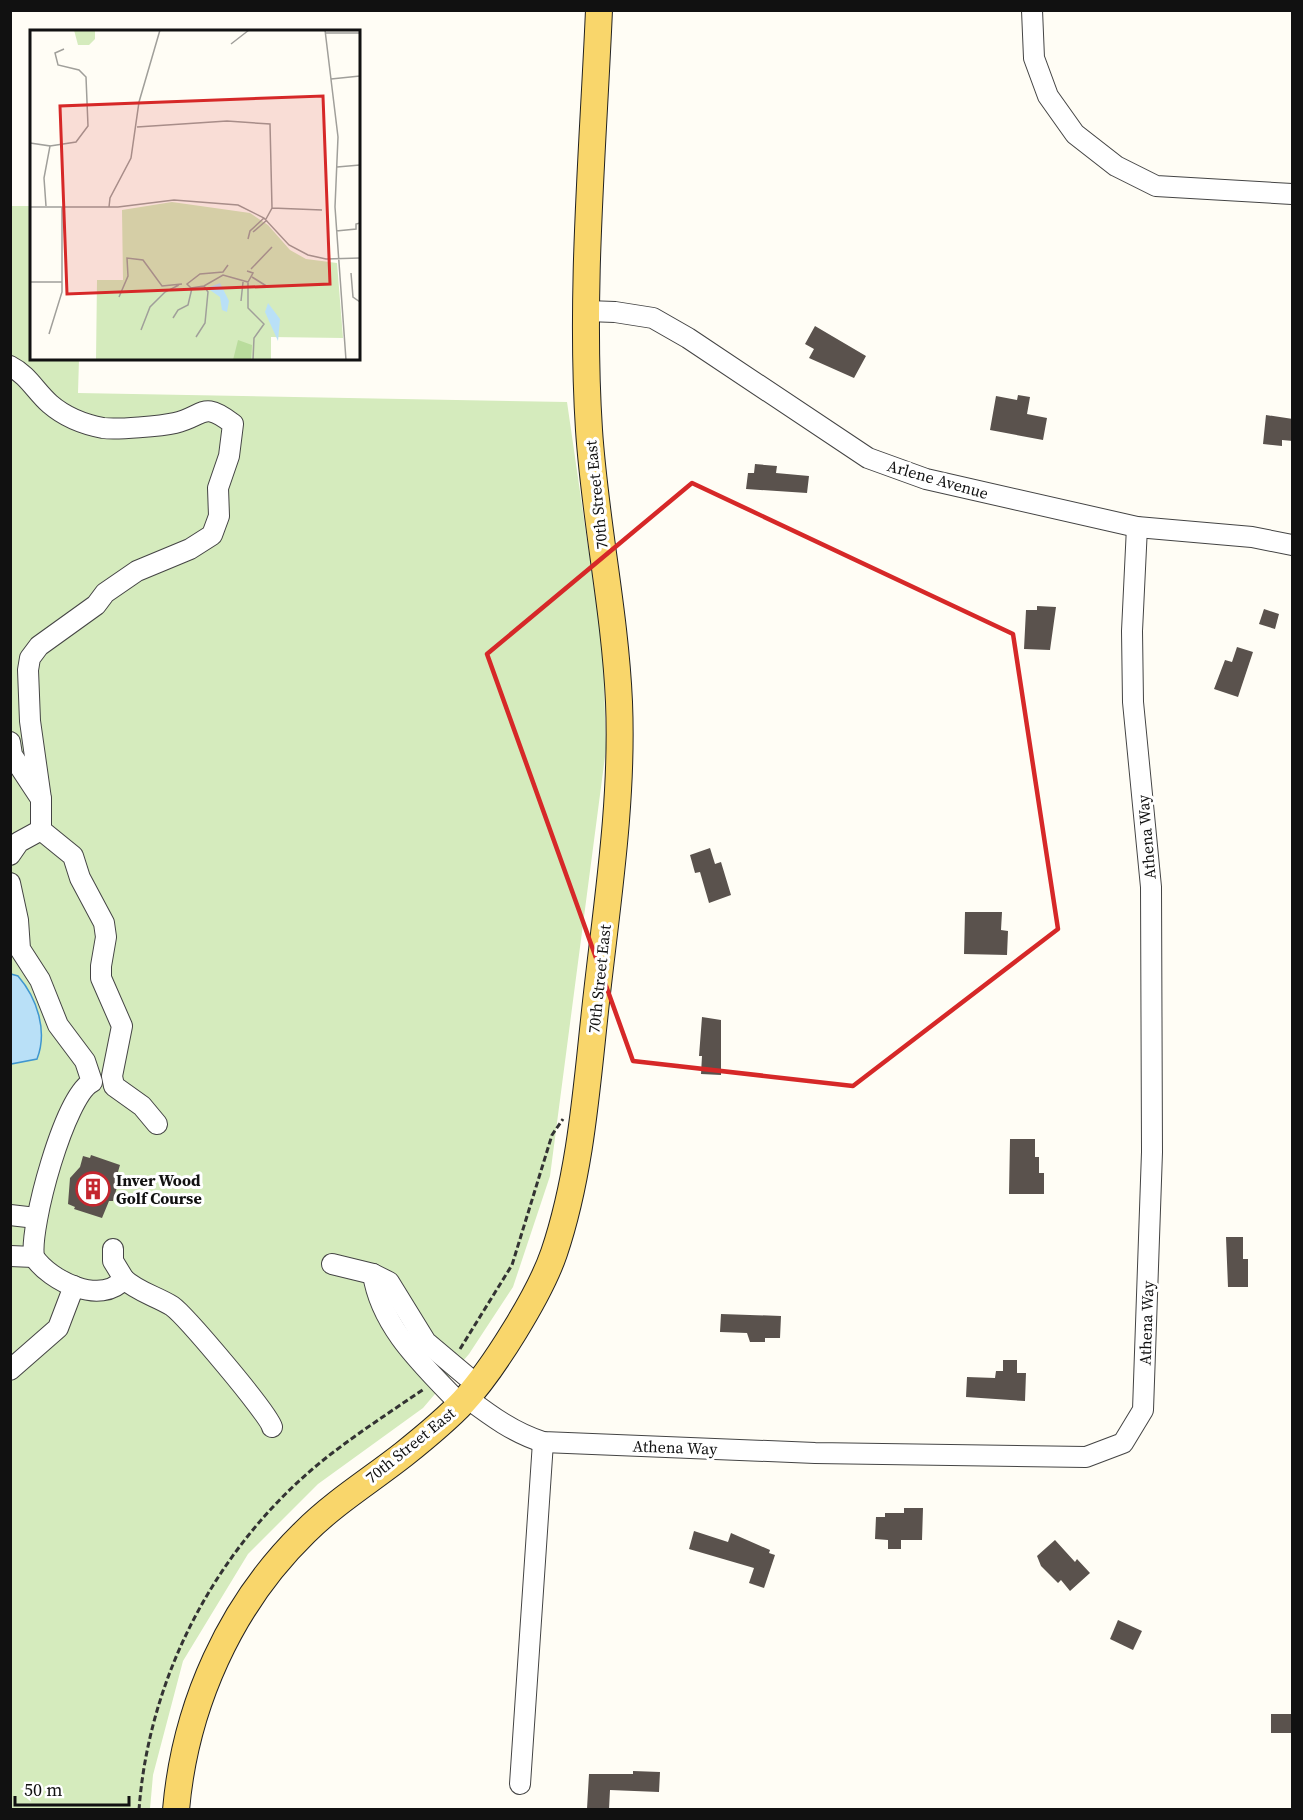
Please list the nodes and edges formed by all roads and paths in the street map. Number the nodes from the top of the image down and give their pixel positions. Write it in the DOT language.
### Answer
graph roads {
  1 [pos="599,10"];
  2 [pos="1032,10"];
  3 [pos="1293,194"];
  4 [pos="587,311"];
  5 [pos="10,366"];
  6 [pos="1137,527"];
  7 [pos="1293,545"];
  8 [pos="10,742"];
  9 [pos="41,799"];
  10 [pos="41,830"];
  11 [pos="10,855"];
  12 [pos="10,883"];
  13 [pos="15,951"];
  14 [pos="93,1082"];
  15 [pos="114,1086"];
  16 [pos="569,1110"];
  17 [pos="157,1124"];
  18 [pos="10,1215"];
  19 [pos="36,1218"];
  20 [pos="113,1249"];
  21 [pos="10,1256"];
  22 [pos="34,1257"];
  23 [pos="333,1264"];
  24 [pos="373,1274"];
  25 [pos="124,1279"];
  26 [pos="74,1286"];
  27 [pos="451,1364"];
  28 [pos="10,1370"];
  29 [pos="437,1380"];
  30 [pos="468,1396"];
  31 [pos="272,1427"];
  32 [pos="543,1442"];
  33 [pos="519,1785"];
  34 [pos="139,1809"];
  35 [pos="176,1809"];
  1 -- 4 [label="main road, 70th Street East"];
  2 -- 3 [label="street"];
  4 -- 6 [label="street, Arlene Avenue"];
  4 -- 30 [label="main road, 70th Street East"];
  5 -- 9 [label="street"];
  6 -- 7 [label="street, Arlene Avenue"];
  6 -- 32 [label="street, Athena Way"];
  8 -- 9 [label="street"];
  9 -- 10 [label="street"];
  10 -- 11 [label="street"];
  10 -- 15 [label="street"];
  12 -- 13 [label="street"];
  13 -- 14 [label="street"];
  14 -- 15 [label="street"];
  14 -- 19 [label="street"];
  15 -- 17 [label="street"];
  16 -- 27 [label="path"];
  18 -- 19 [label="street"];
  19 -- 22 [label="street"];
  20 -- 25 [label="street"];
  21 -- 22 [label="street"];
  22 -- 26 [label="street"];
  23 -- 24 [label="street"];
  24 -- 27 [label="street"];
  24 -- 29 [label="street"];
  25 -- 26 [label="street"];
  25 -- 31 [label="street"];
  26 -- 28 [label="street"];
  27 -- 30 [label="street"];
  29 -- 30 [label="street"];
  29 -- 34 [label="path"];
  30 -- 32 [label="street, Athena Way"];
  30 -- 35 [label="main road, 70th Street East"];
  32 -- 33 [label="street"];
}
